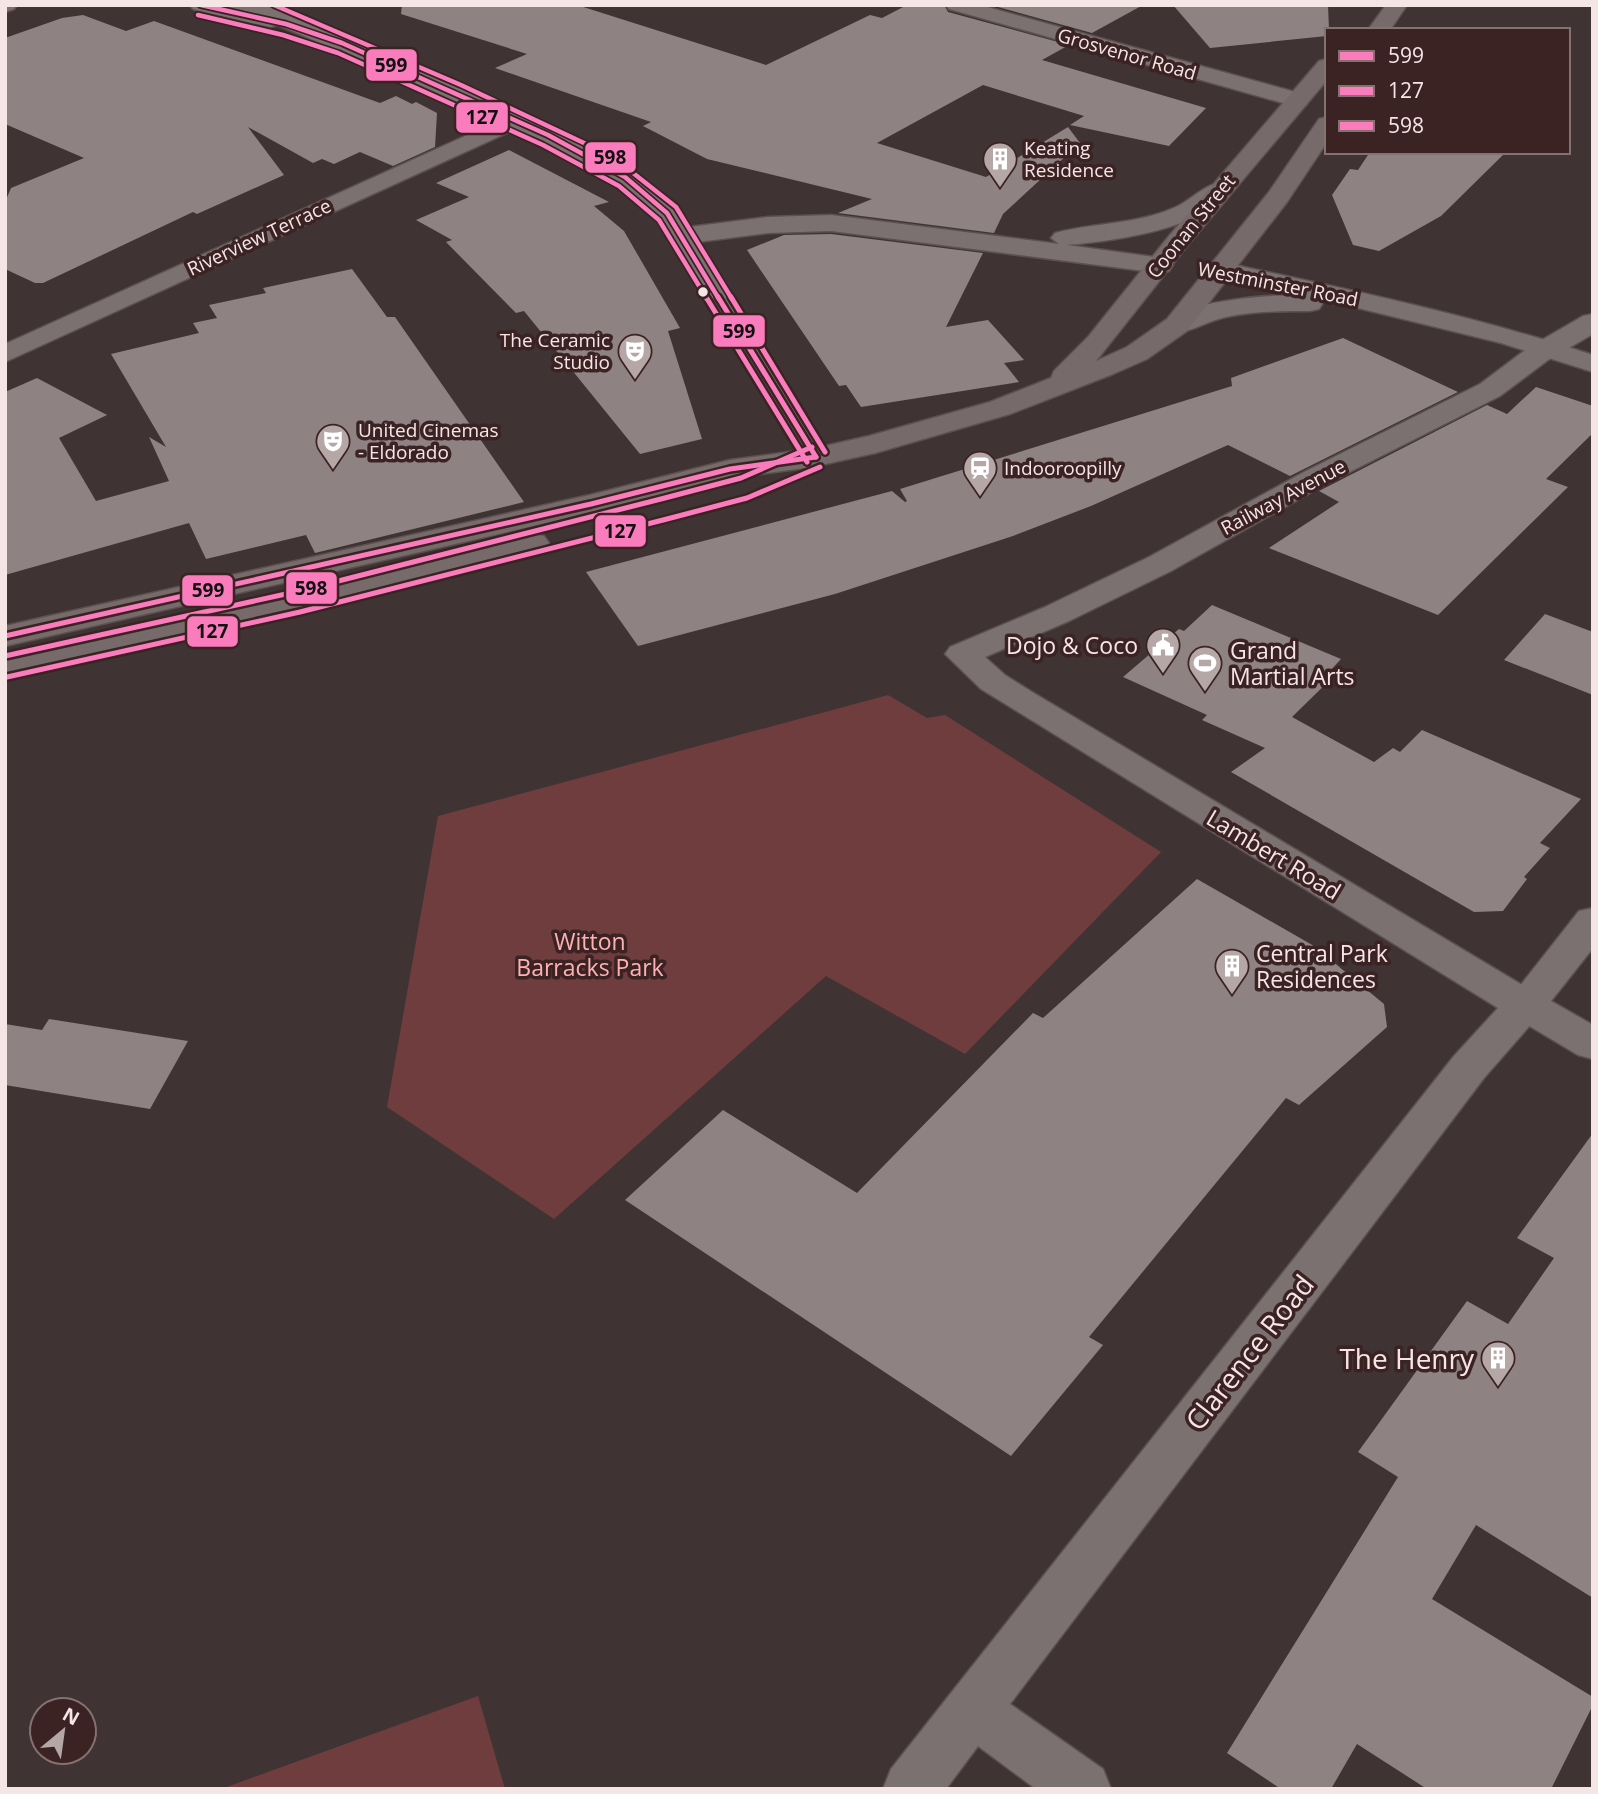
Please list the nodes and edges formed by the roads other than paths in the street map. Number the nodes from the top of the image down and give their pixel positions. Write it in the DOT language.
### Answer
graph roads {
  1 [pos="200,5"];
  2 [pos="246,5"];
  3 [pos="956,5"];
  4 [pos="1397,5"];
  5 [pos="296,27"];
  6 [pos="1380,28"];
  7 [pos="1325,68"];
  8 [pos="1298,100"];
  9 [pos="514,121"];
  10 [pos="1325,127"];
  11 [pos="1222,188"];
  12 [pos="675,225"];
  13 [pos="978,242"];
  14 [pos="1190,267"];
  15 [pos="1338,300"];
  16 [pos="1593,322"];
  17 [pos="1177,325"];
  18 [pos="1547,348"];
  19 [pos="5,354"];
  20 [pos="1593,364"];
  21 [pos="1055,385"];
  22 [pos="814,457"];
  23 [pos="5,636"];
  24 [pos="962,654"];
  25 [pos="5,667"];
  26 [pos="1593,921"];
  27 [pos="1525,1005"];
  28 [pos="1593,1044"];
  29 [pos="974,1710"];
  30 [pos="911,1789"];
  31 [pos="1083,1789"];
  1 -- 5 [label="street"];
  2 -- 5 [label="street"];
  3 -- 8 [label="street, Grosvenor Road"];
  4 -- 6 [label="main road"];
  5 -- 9 [label="street"];
  7 -- 8 [label="main road, Coonan Street"];
  8 -- 11 [label="main road, Coonan Street"];
  9 -- 12 [label="street"];
  9 -- 19 [label="street, Riverview Terrace"];
  10 -- 14 [label="main road, Coonan Street"];
  11 -- 13 [label="street"];
  11 -- 14 [label="main road, Coonan Street"];
  12 -- 13 [label="street, Westminster Road"];
  12 -- 22 [label="street"];
  13 -- 14 [label="street, Westminster Road"];
  14 -- 15 [label="street, Westminster Road"];
  14 -- 17 [label="main road, Coonan Street"];
  14 -- 21 [label="main road, Coonan Street"];
  15 -- 17 [label="street"];
  15 -- 18 [label="street"];
  16 -- 18 [label="street, Railway Avenue"];
  17 -- 21 [label="main road, Coonan Street"];
  18 -- 20 [label="street"];
  18 -- 24 [label="street, Railway Avenue"];
  21 -- 22 [label="main road, Coonan Street"];
  22 -- 23 [label="main road, Coonan Street"];
  22 -- 25 [label="main road, Coonan Street"];
  24 -- 27 [label="street, Lambert Road"];
  26 -- 27 [label="street, Clarence Road"];
  27 -- 28 [label="street, Lambert Road"];
  27 -- 29 [label="street, Clarence Road"];
  29 -- 30 [label="street, Clarence Road"];
  29 -- 31 [label="street"];
}
